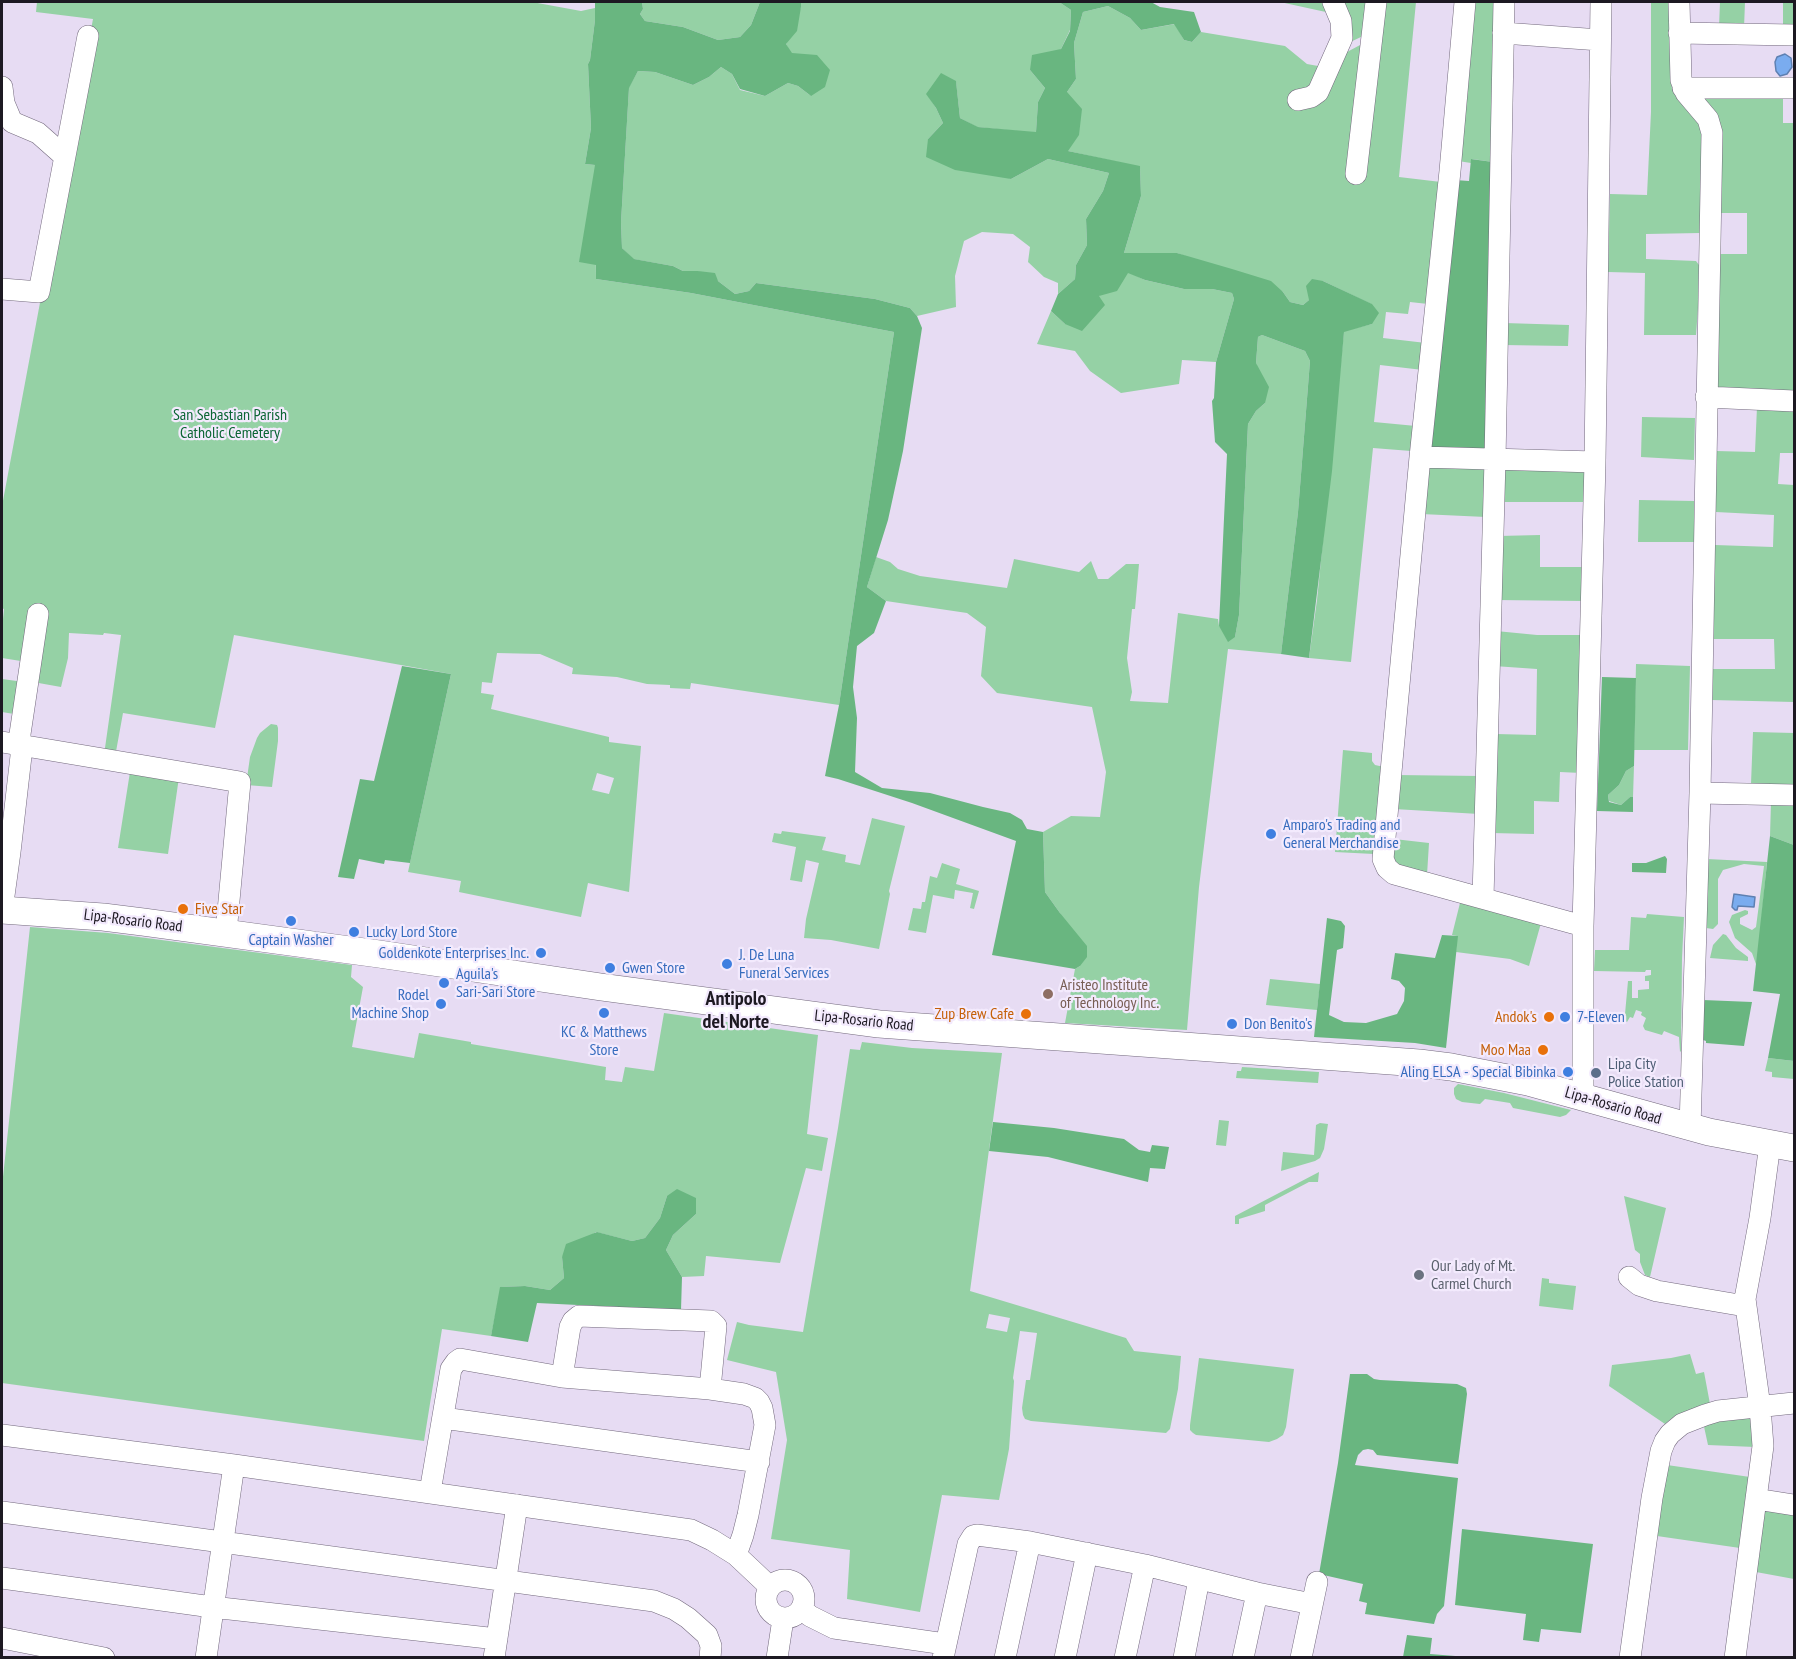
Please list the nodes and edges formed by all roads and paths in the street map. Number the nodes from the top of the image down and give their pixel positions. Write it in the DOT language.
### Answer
graph roads {
  1 [pos="1332,2"];
  2 [pos="1376,2"];
  3 [pos="1465,2"];
  4 [pos="1504,2"];
  5 [pos="1601,2"];
  6 [pos="1679,2"];
  7 [pos="1503,33"];
  8 [pos="1679,33"];
  9 [pos="1794,35"];
  10 [pos="88,36"];
  11 [pos="1372,37"];
  12 [pos="1600,40"];
  13 [pos="1335,54"];
  14 [pos="2,87"];
  15 [pos="1683,88"];
  16 [pos="1794,88"];
  17 [pos="1298,100"];
  18 [pos="5,113"];
  19 [pos="64,156"];
  20 [pos="1356,174"];
  21 [pos="2,289"];
  22 [pos="1706,397"];
  23 [pos="1794,401"];
  24 [pos="1420,457"];
  25 [pos="1495,460"];
  26 [pos="1595,462"];
  27 [pos="38,614"];
  28 [pos="11,744"];
  29 [pos="1700,793"];
  30 [pos="1794,795"];
  31 [pos="1483,898"];
  32 [pos="2,910"];
  33 [pos="1583,926"];
  34 [pos="226,933"];
  35 [pos="1583,1097"];
  36 [pos="1690,1128"];
  37 [pos="1782,1146"];
  38 [pos="1629,1277"];
  39 [pos="1745,1306"];
  40 [pos="562,1377"];
  41 [pos="710,1389"];
  42 [pos="1794,1403"];
  43 [pos="1760,1407"];
  44 [pos="443,1418"];
  45 [pos="2,1435"];
  46 [pos="759,1462"];
  47 [pos="234,1464"];
  48 [pos="430,1492"];
  49 [pos="1756,1499"];
  50 [pos="517,1505"];
  51 [pos="1794,1505"];
  52 [pos="2,1512"];
  53 [pos="222,1542"];
  54 [pos="1030,1542"];
  55 [pos="1087,1553"];
  56 [pos="736,1555"];
  57 [pos="1145,1565"];
  58 [pos="2,1578"];
  59 [pos="1198,1579"];
  60 [pos="506,1581"];
  61 [pos="1317,1582"];
  62 [pos="770,1587"];
  63 [pos="1257,1593"];
  64 [pos="1312,1604"];
  65 [pos="212,1607"];
  66 [pos="802,1610"];
  67 [pos="783,1619"];
  68 [pos="2,1638"];
  69 [pos="496,1648"];
  70 [pos="944,1651"];
  71 [pos="104,1658"];
  72 [pos="206,1658"];
  73 [pos="710,1658"];
  74 [pos="777,1658"];
  75 [pos="1005,1658"];
  76 [pos="1065,1658"];
  77 [pos="1125,1658"];
  78 [pos="1184,1658"];
  79 [pos="1243,1658"];
  80 [pos="1301,1658"];
  81 [pos="1630,1658"];
  82 [pos="1735,1658"];
  1 -- 13 [label="street"];
  2 -- 11 [label="street"];
  3 -- 24 [label="street"];
  4 -- 7 [label="street"];
  5 -- 12 [label="street"];
  6 -- 8 [label="street"];
  7 -- 12 [label="street"];
  7 -- 25 [label="street"];
  8 -- 9 [label="street"];
  8 -- 15 [label="street"];
  10 -- 19 [label="street"];
  11 -- 13 [label="street"];
  11 -- 20 [label="street"];
  12 -- 26 [label="street"];
  13 -- 17 [label="street"];
  14 -- 18 [label="street"];
  15 -- 16 [label="street"];
  15 -- 22 [label="street"];
  18 -- 19 [label="street"];
  19 -- 21 [label="street"];
  22 -- 23 [label="street"];
  22 -- 29 [label="street"];
  24 -- 25 [label="street"];
  24 -- 31 [label="street"];
  25 -- 26 [label="street"];
  25 -- 31 [label="street"];
  26 -- 33 [label="street"];
  27 -- 28 [label="street"];
  28 -- 32 [label="street"];
  28 -- 34 [label="street"];
  29 -- 30 [label="street"];
  29 -- 36 [label="street"];
  31 -- 33 [label="street"];
  32 -- 34 [label="main road, Lipa-Rosario Road"];
  33 -- 35 [label="street"];
  34 -- 35 [label="main road, Lipa-Rosario Road"];
  35 -- 36 [label="main road, Lipa-Rosario Road"];
  36 -- 37 [label="main road, Lipa-Rosario Road"];
  37 -- 39 [label="street"];
  38 -- 39 [label="street"];
  39 -- 43 [label="street"];
  40 -- 41 [label="street"];
  40 -- 41 [label="street"];
  40 -- 44 [label="street"];
  41 -- 46 [label="street"];
  42 -- 43 [label="street"];
  43 -- 49 [label="street"];
  43 -- 81 [label="street"];
  44 -- 46 [label="street"];
  44 -- 48 [label="street"];
  45 -- 47 [label="street"];
  46 -- 56 [label="street"];
  47 -- 48 [label="street"];
  47 -- 53 [label="street"];
  48 -- 50 [label="street"];
  49 -- 51 [label="street"];
  49 -- 82 [label="street"];
  50 -- 56 [label="street"];
  50 -- 60 [label="street"];
  52 -- 53 [label="street"];
  53 -- 60 [label="street"];
  53 -- 65 [label="street"];
  54 -- 55 [label="street"];
  54 -- 70 [label="street"];
  54 -- 75 [label="street"];
  55 -- 57 [label="street"];
  55 -- 76 [label="street"];
  56 -- 62 [label="street"];
  57 -- 59 [label="street"];
  57 -- 77 [label="street"];
  58 -- 65 [label="street"];
  59 -- 63 [label="street"];
  59 -- 78 [label="street"];
  60 -- 69 [label="street"];
  60 -- 73 [label="street"];
  61 -- 64 [label="street"];
  62 -- 66 [label="street"];
  62 -- 67 [label="street"];
  63 -- 64 [label="street"];
  63 -- 79 [label="street"];
  64 -- 80 [label="street"];
  65 -- 69 [label="street"];
  65 -- 72 [label="street"];
  66 -- 67 [label="street"];
  66 -- 70 [label="street"];
  67 -- 74 [label="street"];
  68 -- 71 [label="street"];
}
